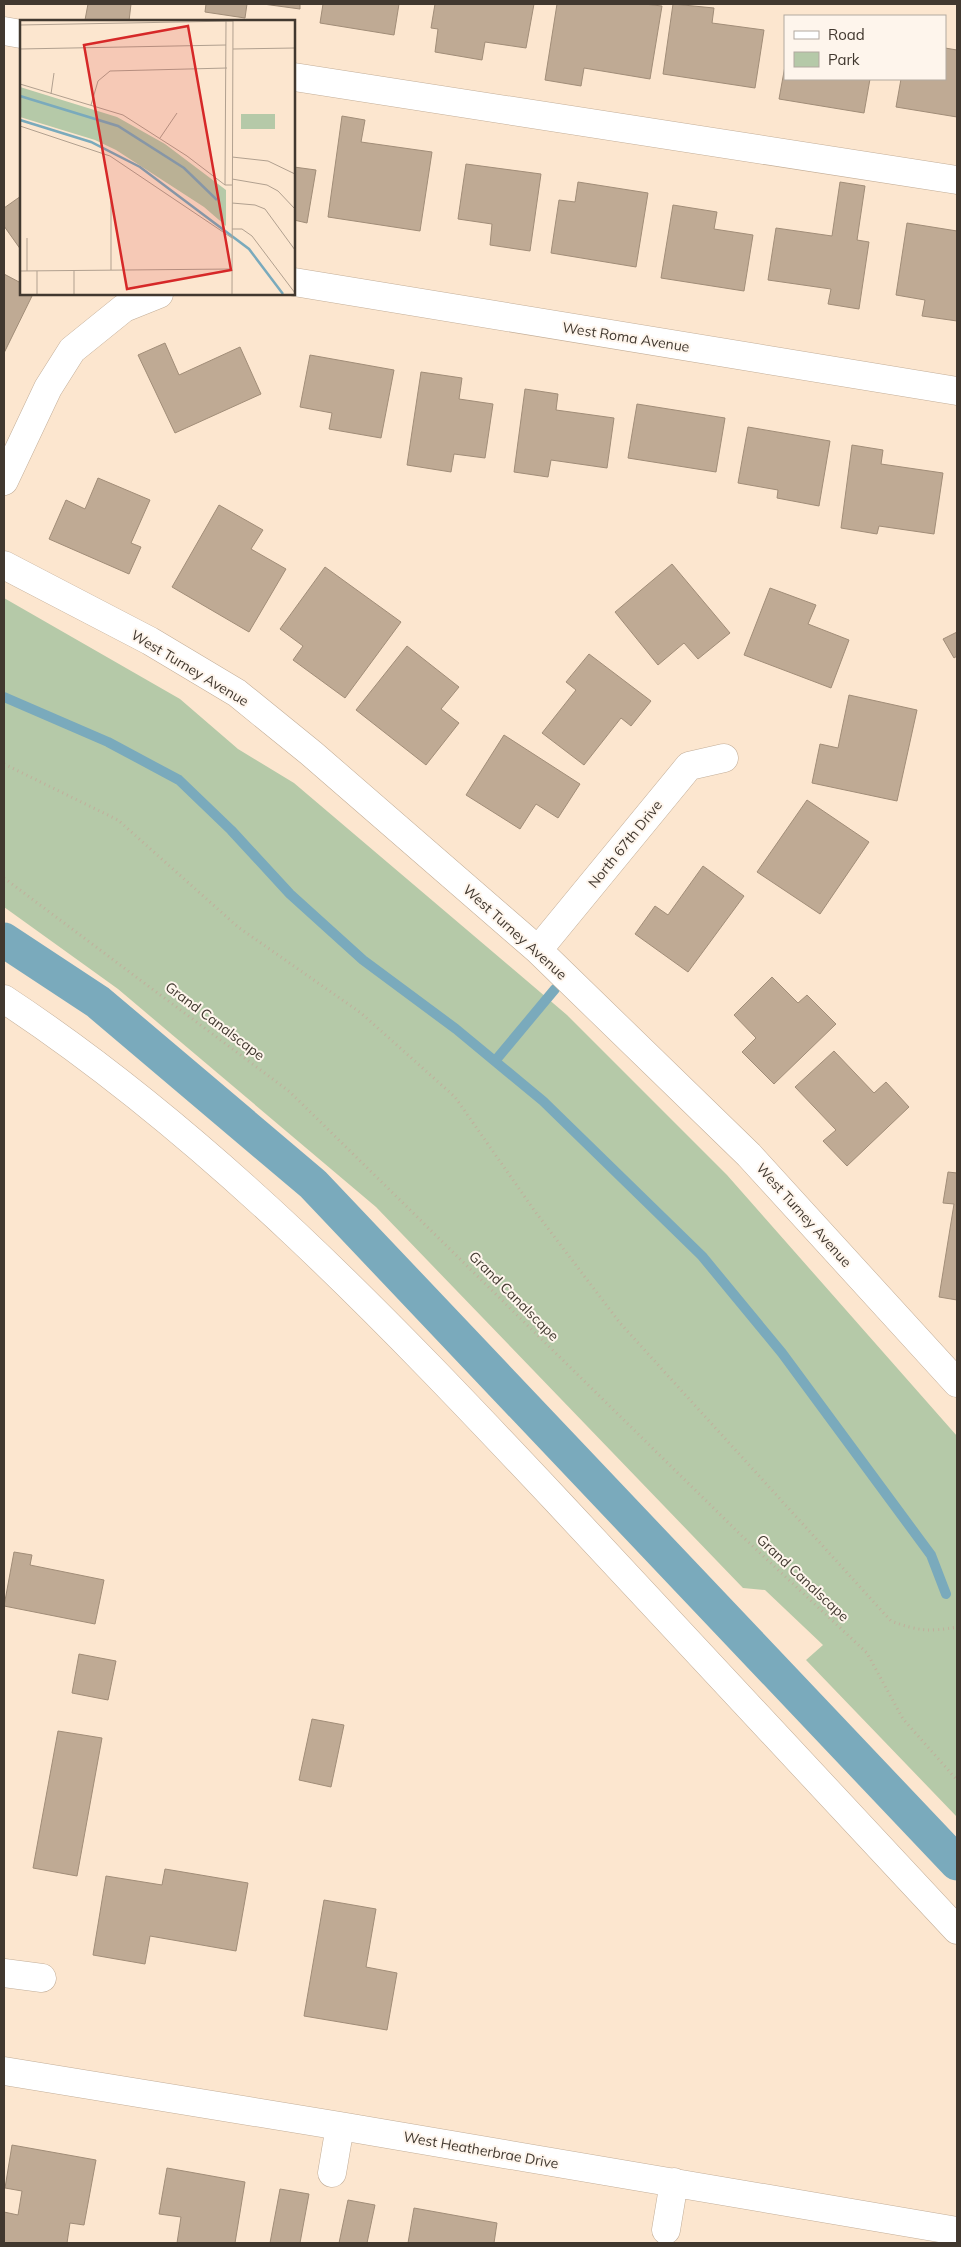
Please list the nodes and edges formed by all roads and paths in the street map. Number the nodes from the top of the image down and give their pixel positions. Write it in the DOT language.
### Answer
graph roads {
  1 [pos="4,32"];
  2 [pos="20,34"];
  3 [pos="295,77"];
  4 [pos="957,180"];
  5 [pos="295,282"];
  6 [pos="156,295"];
  7 [pos="957,391"];
  8 [pos="4,481"];
  9 [pos="4,565"];
  10 [pos="724,758"];
  11 [pos="4,764"];
  12 [pos="4,878"];
  13 [pos="538,950"];
  14 [pos="4,999"];
  15 [pos="957,1383"];
  16 [pos="957,1627"];
  17 [pos="957,1780"];
  18 [pos="957,1930"];
  19 [pos="4,1973"];
  20 [pos="42,1978"];
  21 [pos="4,2071"];
  22 [pos="340,2126"];
  23 [pos="332,2173"];
  24 [pos="674,2182"];
  25 [pos="666,2230"];
  26 [pos="957,2231"];
  1 -- 2 [label="street"];
  3 -- 4 [label="street"];
  5 -- 7 [label="street, West Roma Avenue"];
  6 -- 8 [label="street"];
  9 -- 13 [label="street, West Turney Avenue"];
  10 -- 13 [label="street, North 67th Drive"];
  11 -- 16 [label="path"];
  12 -- 17 [label="path, Grand Canalscape"];
  13 -- 15 [label="street, West Turney Avenue"];
  14 -- 18 [label="street"];
  19 -- 20 [label="street"];
  21 -- 22 [label="street, West Heatherbrae Drive"];
  22 -- 23 [label="street"];
  22 -- 24 [label="street, West Heatherbrae Drive"];
  24 -- 25 [label="street"];
  24 -- 26 [label="street, West Heatherbrae Drive"];
}
